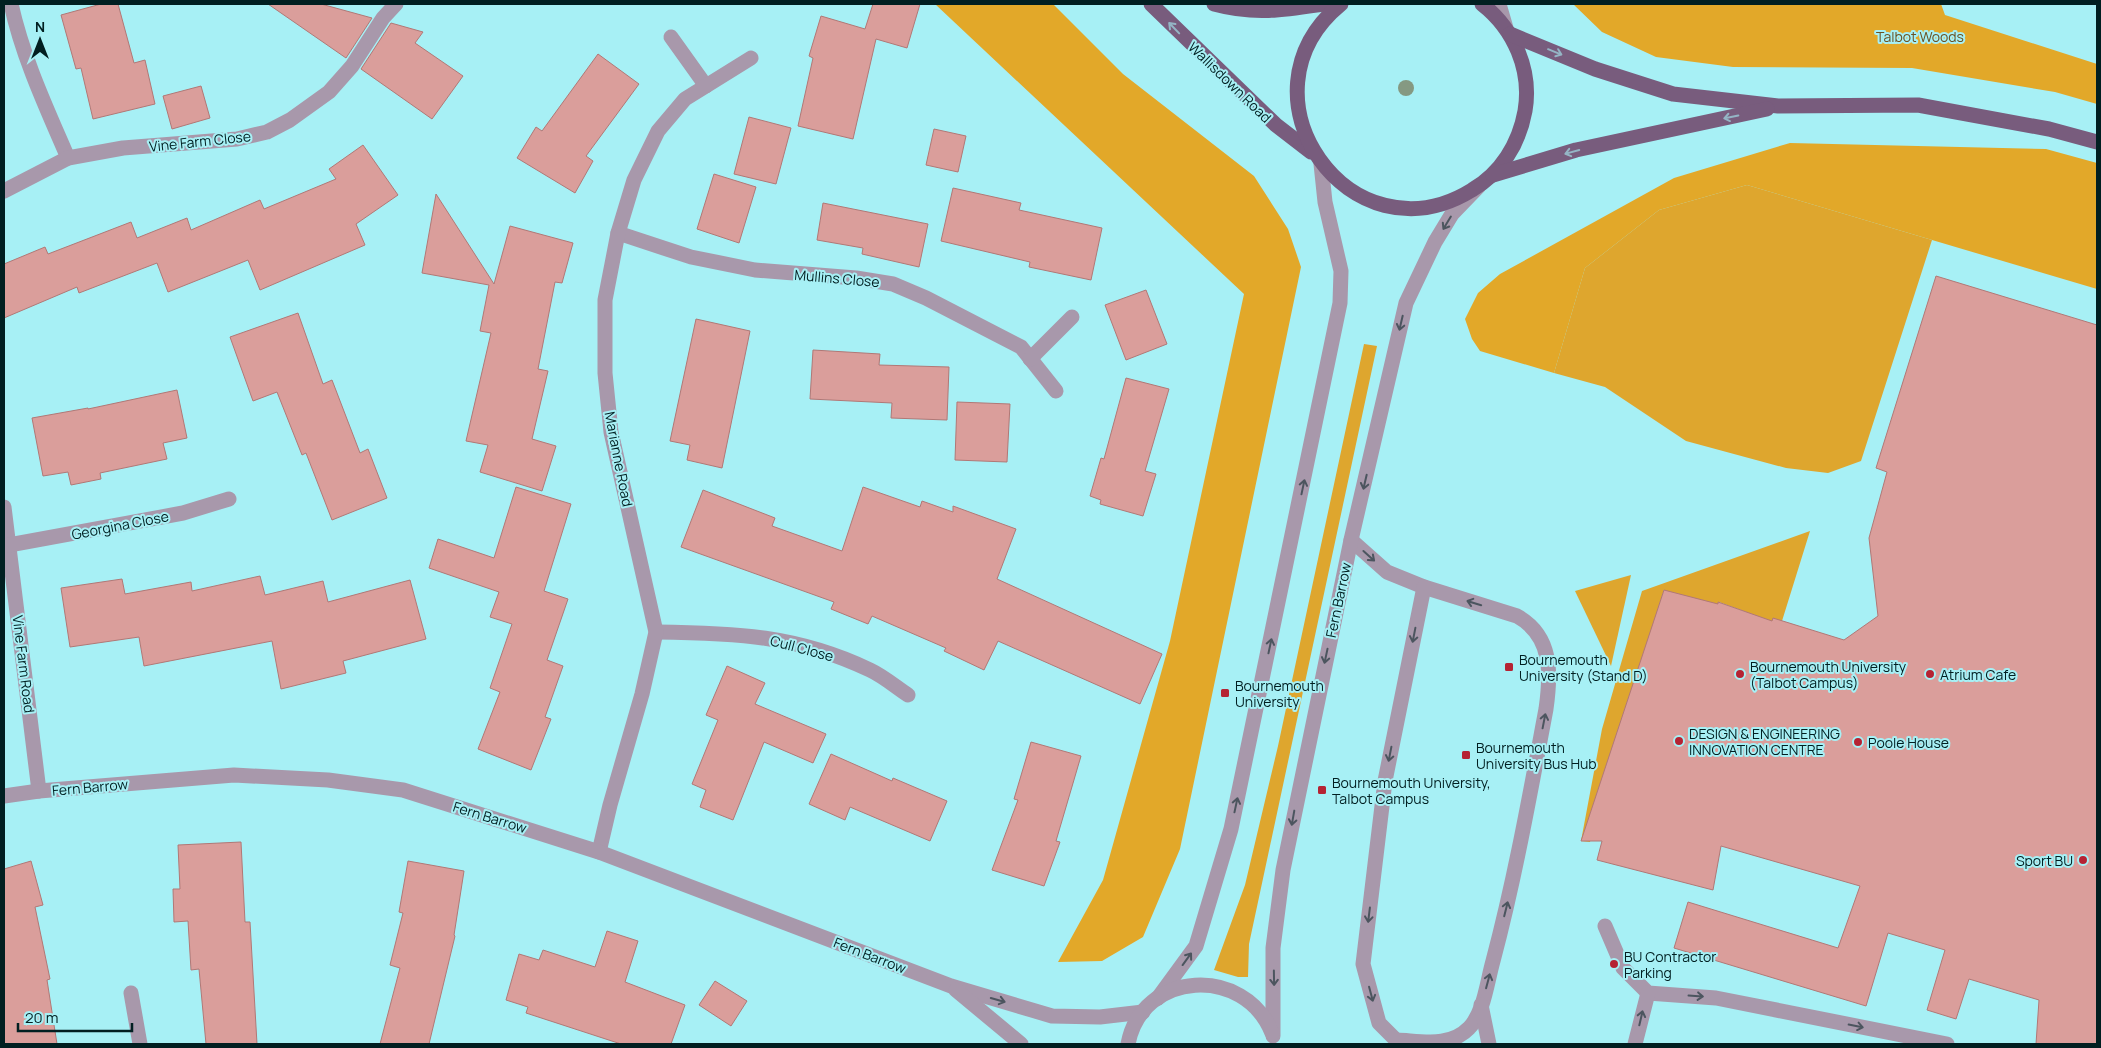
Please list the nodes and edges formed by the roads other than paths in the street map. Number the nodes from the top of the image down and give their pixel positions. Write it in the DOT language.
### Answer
graph roads {
  1 [pos="11,4"];
  2 [pos="396,4"];
  3 [pos="1151,4"];
  4 [pos="1214,4"];
  5 [pos="1323,4"];
  6 [pos="1341,4"];
  7 [pos="1482,4"];
  8 [pos="1499,4"];
  9 [pos="1508,31"];
  10 [pos="671,37"];
  11 [pos="751,58"];
  12 [pos="706,86"];
  13 [pos="1778,106"];
  14 [pos="2097,142"];
  15 [pos="68,158"];
  16 [pos="1318,159"];
  17 [pos="1492,175"];
  18 [pos="1479,186"];
  19 [pos="4,191"];
  20 [pos="618,233"];
  21 [pos="1072,317"];
  22 [pos="1030,359"];
  23 [pos="1056,391"];
  24 [pos="229,499"];
  25 [pos="4,507"];
  26 [pos="1351,540"];
  27 [pos="9,545"];
  28 [pos="1424,587"];
  29 [pos="656,632"];
  30 [pos="908,695"];
  31 [pos="40,791"];
  32 [pos="4,796"];
  33 [pos="599,852"];
  34 [pos="1605,926"];
  35 [pos="951,986"];
  36 [pos="131,993"];
  37 [pos="1648,993"];
  38 [pos="1158,998"];
  39 [pos="1481,1005"];
  40 [pos="1143,1012"];
  41 [pos="1274,1040"];
  42 [pos="1399,1042"];
  43 [pos="140,1044"];
  44 [pos="1022,1044"];
  45 [pos="1128,1044"];
  46 [pos="1489,1044"];
  47 [pos="1635,1044"];
  48 [pos="1947,1044"];
  1 -- 15 [label="street"];
  2 -- 15 [label="street, Vine Farm Close"];
  16 -- 3 [label="main road, Wallisdown Road, one-way"];
  4 -- 5 [label="main road"];
  6 -- 16 [label="main road"];
  7 -- 9 [label="main road"];
  8 -- 9 [label="street"];
  9 -- 13 [label="main road, one-way"];
  9 -- 17 [label="main road"];
  10 -- 12 [label="street"];
  11 -- 12 [label="street, Marianne Road"];
  12 -- 20 [label="street, Marianne Road"];
  13 -- 14 [label="main road"];
  13 -- 17 [label="main road, one-way"];
  15 -- 19 [label="street, Vine Farm Close"];
  16 -- 18 [label="main road"];
  38 -- 16 [label="street, Fern Barrow, one-way"];
  17 -- 18 [label="main road"];
  18 -- 26 [label="street, Fern Barrow, one-way"];
  20 -- 22 [label="street, Mullins Close"];
  20 -- 29 [label="street, Marianne Road"];
  21 -- 22 [label="street"];
  22 -- 23 [label="street, Mullins Close"];
  24 -- 27 [label="street, Georgina Close"];
  25 -- 27 [label="street, Vine Farm Road"];
  26 -- 28 [label="street, one-way"];
  26 -- 41 [label="street, Fern Barrow, one-way"];
  27 -- 31 [label="street, Vine Farm Road"];
  39 -- 28 [label="street, one-way"];
  28 -- 42 [label="street, one-way"];
  29 -- 30 [label="street, Cull Close"];
  29 -- 33 [label="street, Marianne Road"];
  31 -- 32 [label="street, Fern Barrow"];
  31 -- 33 [label="street, Fern Barrow"];
  33 -- 35 [label="street, Fern Barrow"];
  34 -- 37 [label="street"];
  35 -- 40 [label="street, Fern Barrow, one-way"];
  35 -- 44 [label="street, Fern Barrow"];
  36 -- 43 [label="street"];
  47 -- 37 [label="street, one-way"];
  37 -- 48 [label="street, one-way"];
  38 -- 40 [label="street, Fern Barrow"];
  38 -- 41 [label="street, Fern Barrow"];
  39 -- 42 [label="street"];
  39 -- 46 [label="street"];
  40 -- 45 [label="street, Fern Barrow"];
}
